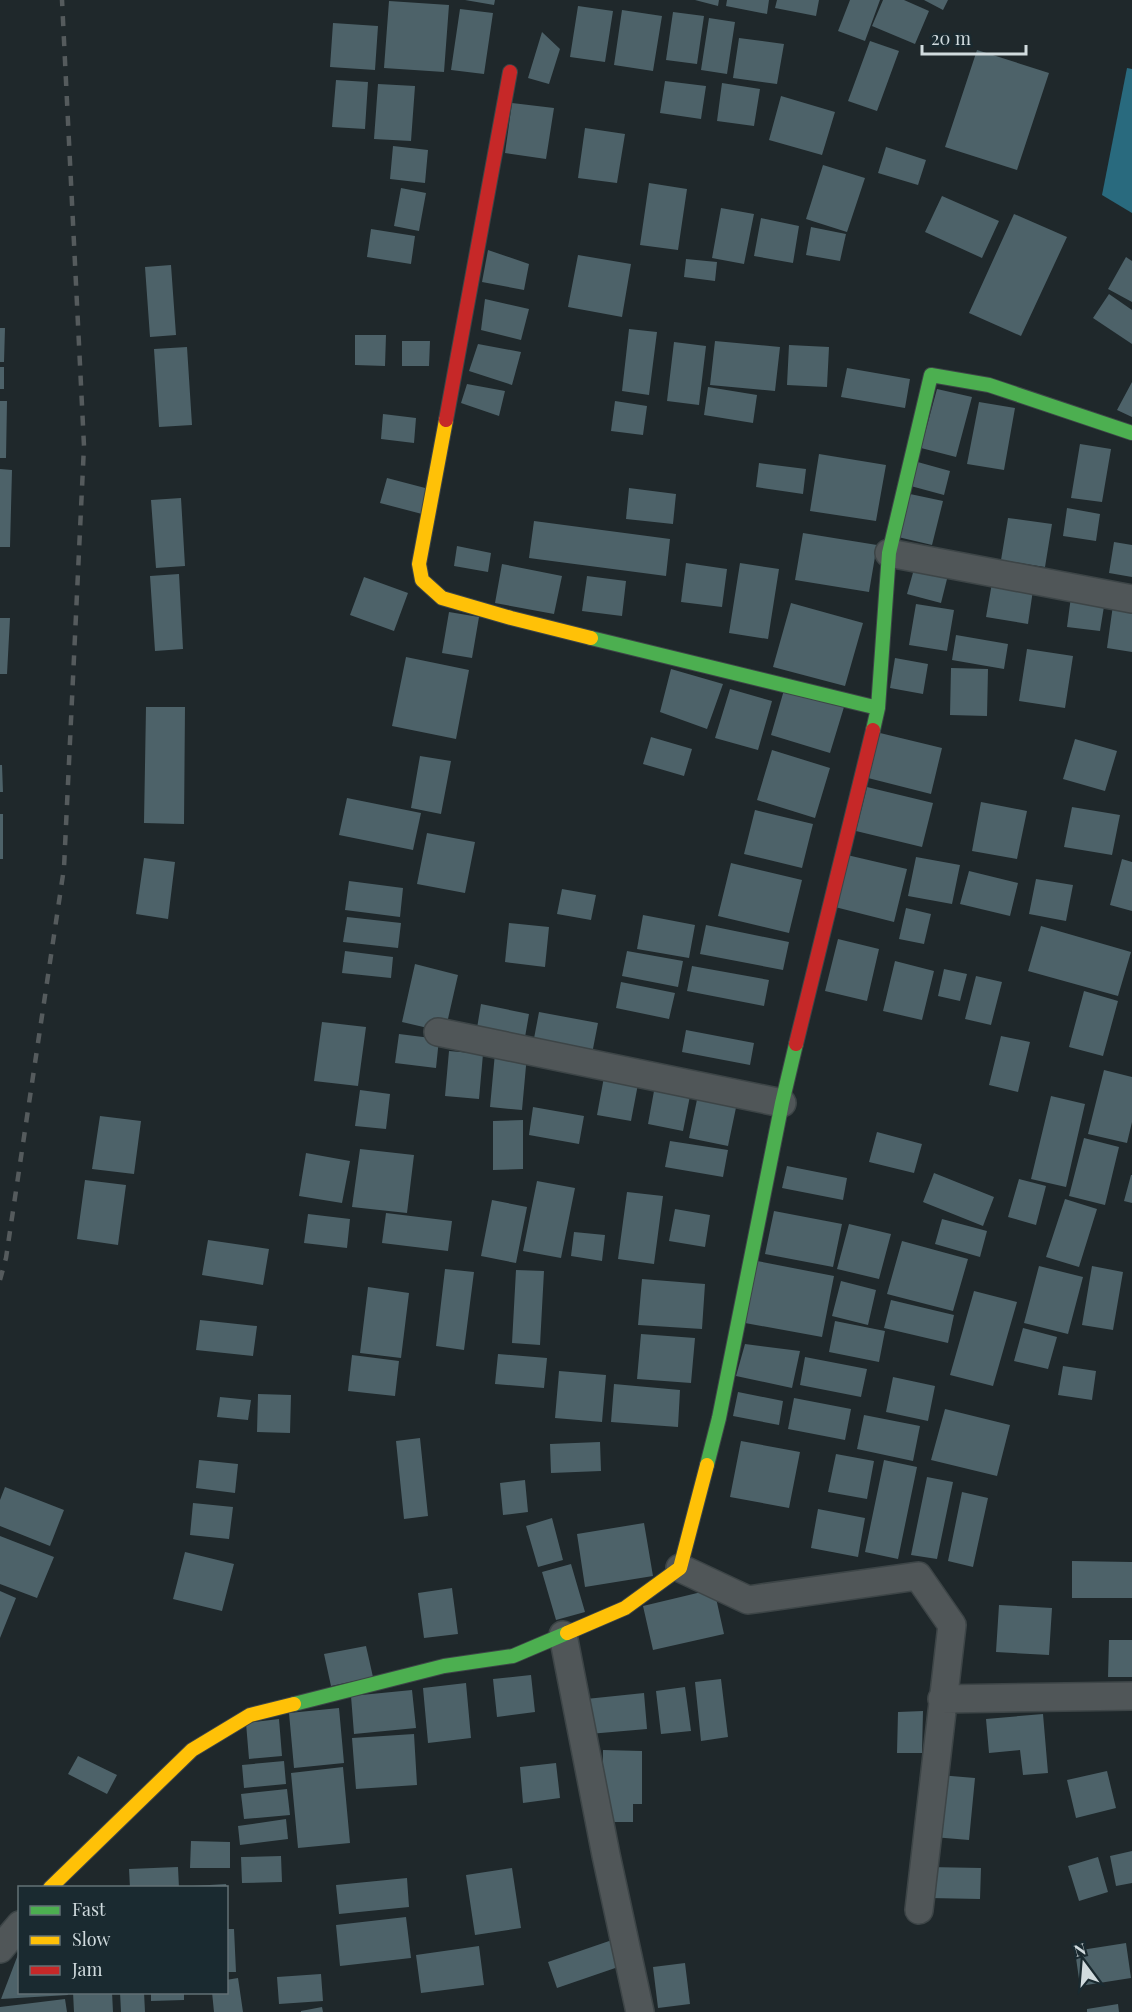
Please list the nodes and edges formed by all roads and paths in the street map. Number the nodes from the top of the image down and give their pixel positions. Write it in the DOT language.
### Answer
graph roads {
  1 [pos="510,72"];
  2 [pos="1132,433"];
  3 [pos="889,553"];
  4 [pos="1132,599"];
  5 [pos="878,708"];
  6 [pos="438,1032"];
  7 [pos="782,1103"];
  8 [pos="680,1568"];
  9 [pos="563,1635"];
  10 [pos="1132,1696"];
  11 [pos="942,1700"];
  12 [pos="51,1886"];
  13 [pos="919,1911"];
  14 [pos="18,1927"];
  15 [pos="0,1949"];
  16 [pos="640,2012"];
  1 -- 5 [label="street"];
  2 -- 3 [label="street"];
  3 -- 4 [label="street"];
  3 -- 5 [label="street"];
  5 -- 7 [label="street"];
  6 -- 7 [label="street"];
  7 -- 8 [label="street"];
  8 -- 9 [label="street"];
  8 -- 11 [label="street"];
  9 -- 12 [label="street"];
  9 -- 16 [label="street"];
  10 -- 11 [label="street"];
  11 -- 13 [label="street"];
  14 -- 15 [label="street"];
}
